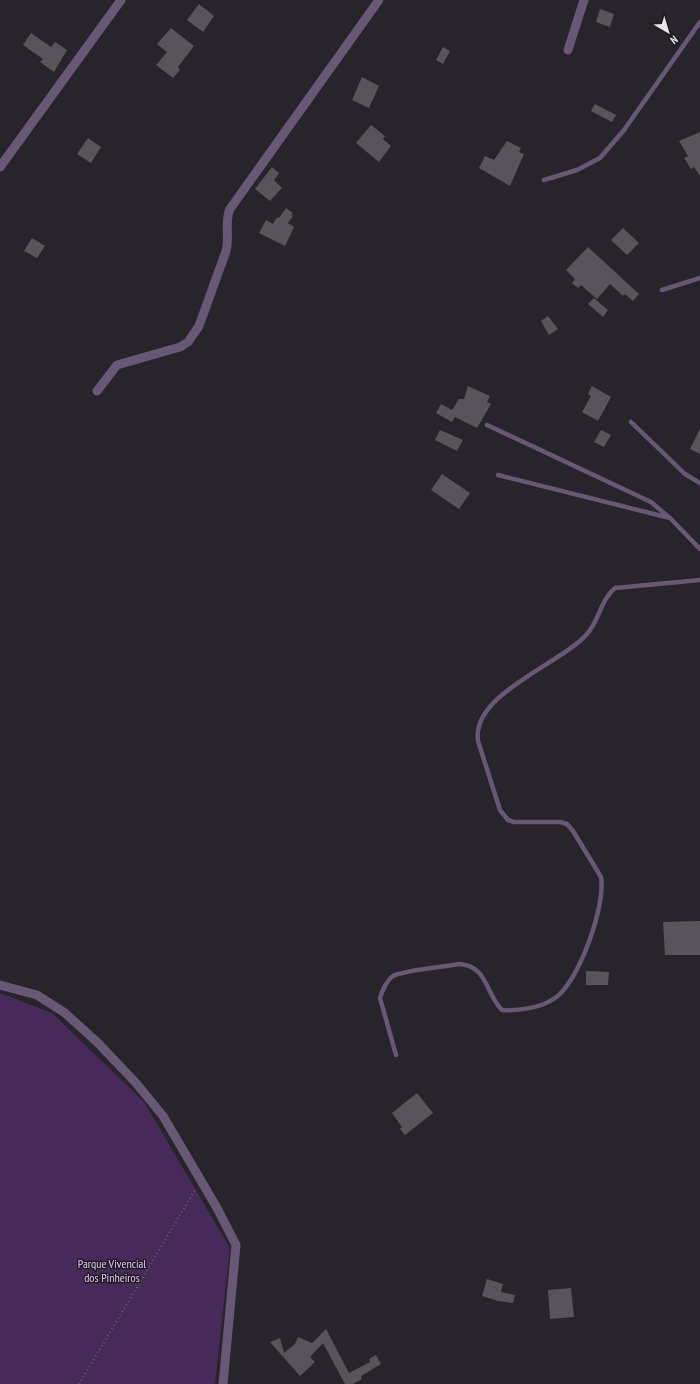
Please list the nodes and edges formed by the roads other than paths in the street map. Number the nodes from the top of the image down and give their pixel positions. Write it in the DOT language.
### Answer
graph roads {
  1 [pos="121,0"];
  2 [pos="379,0"];
  3 [pos="584,0"];
  4 [pos="700,22"];
  5 [pos="568,50"];
  6 [pos="0,167"];
  7 [pos="544,180"];
  8 [pos="700,278"];
  9 [pos="662,290"];
  10 [pos="97,391"];
  11 [pos="631,422"];
  12 [pos="487,425"];
  13 [pos="498,475"];
  14 [pos="700,483"];
  15 [pos="671,519"];
  16 [pos="700,548"];
  17 [pos="700,580"];
  18 [pos="0,985"];
  19 [pos="396,1055"];
  20 [pos="223,1384"];
  1 -- 6 [label="street"];
  2 -- 10 [label="street"];
  3 -- 5 [label="street"];
  4 -- 7 [label="lane"];
  8 -- 9 [label="lane"];
  11 -- 14 [label="lane"];
  12 -- 15 [label="lane"];
  13 -- 15 [label="lane"];
  15 -- 16 [label="lane"];
  17 -- 19 [label="lane"];
  18 -- 20 [label="street"];
}
